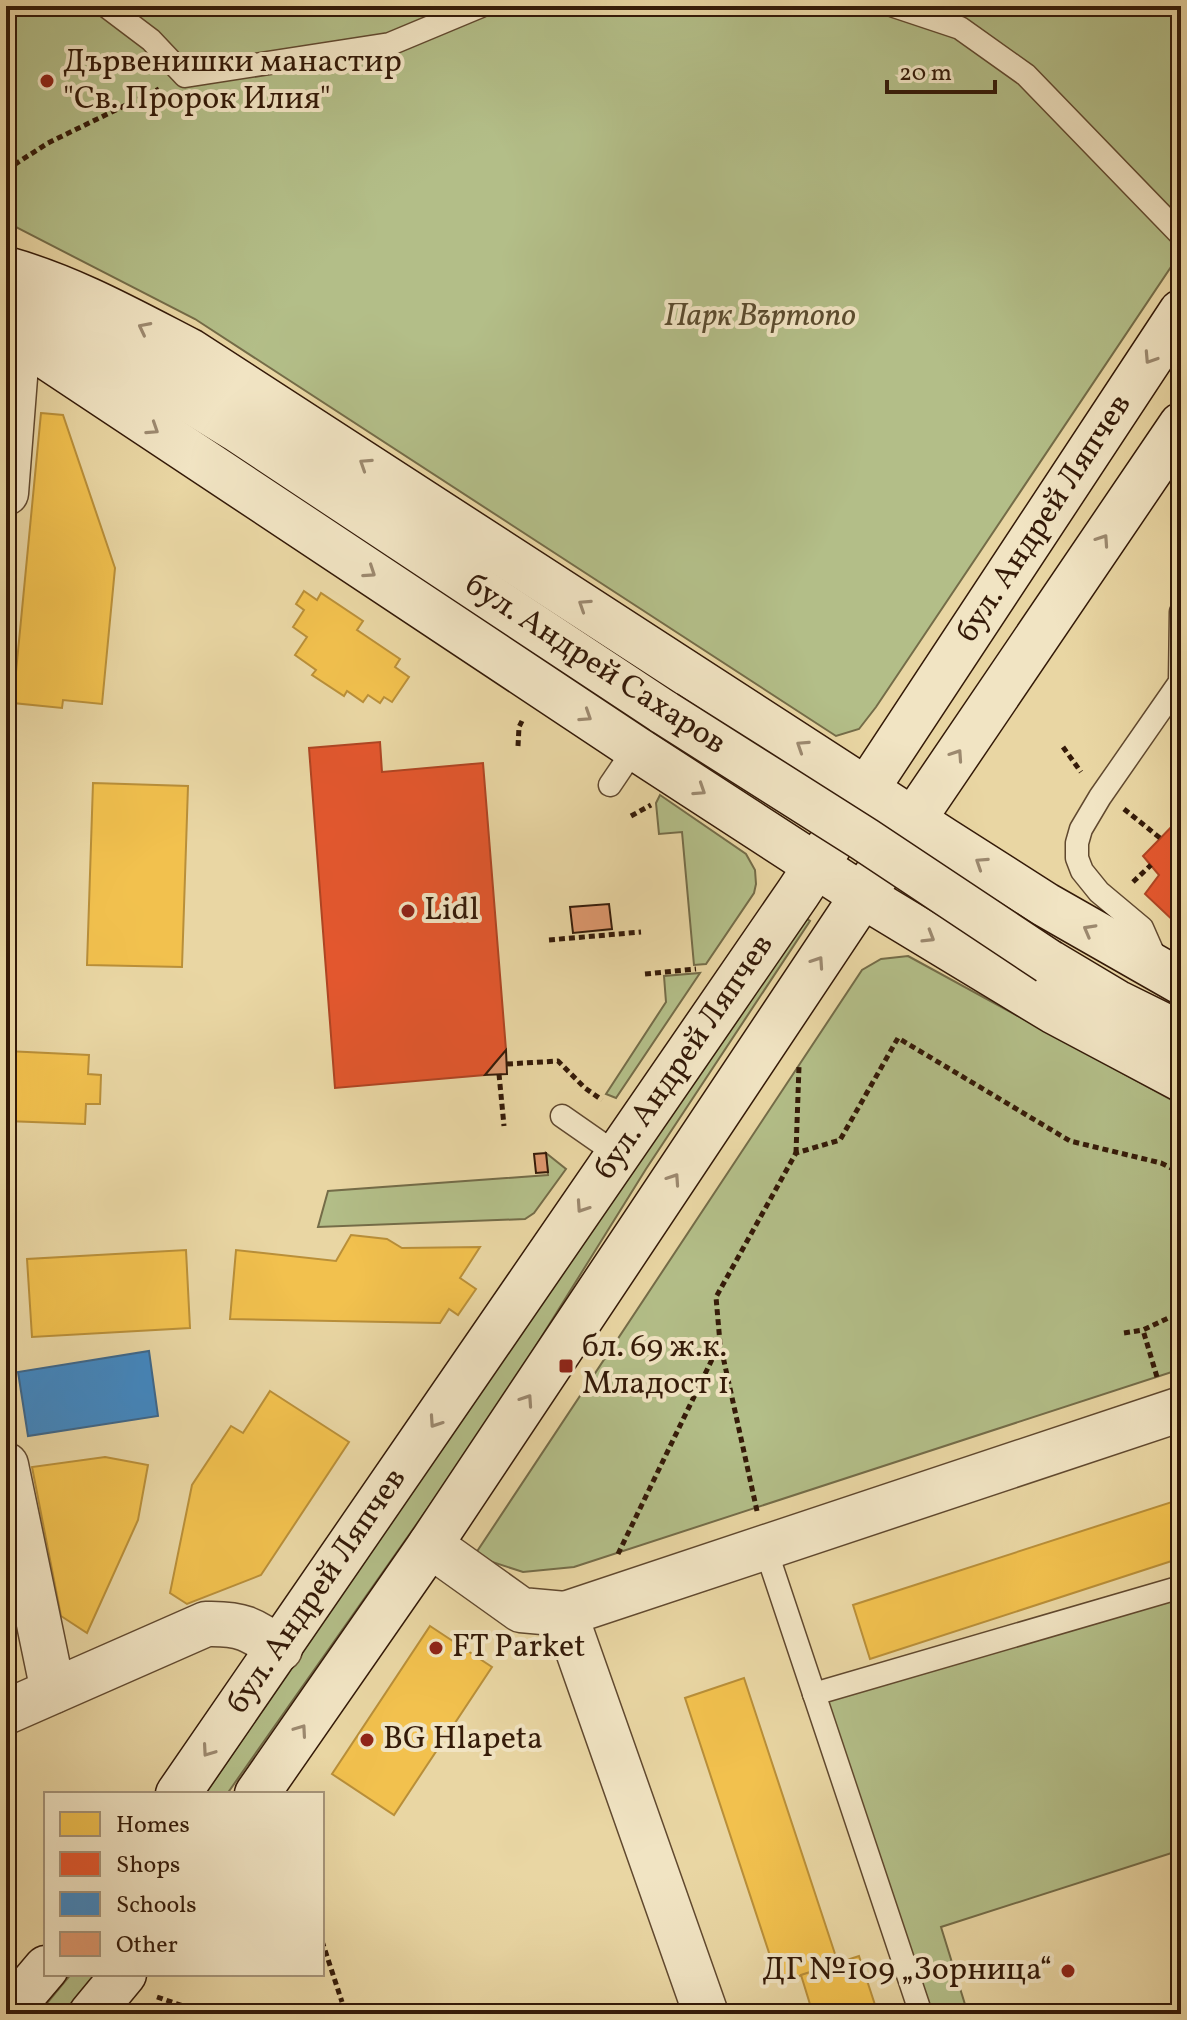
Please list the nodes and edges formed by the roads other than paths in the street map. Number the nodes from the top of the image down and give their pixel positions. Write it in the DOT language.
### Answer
graph roads {
  1 [pos="106,6"];
  2 [pos="481,6"];
  3 [pos="894,6"];
  4 [pos="1181,235"];
  5 [pos="6,269"];
  6 [pos="1181,312"];
  7 [pos="10,323"];
  8 [pos="1181,425"];
  9 [pos="6,493"];
  10 [pos="1181,612"];
  11 [pos="1180,682"];
  12 [pos="1181,691"];
  13 [pos="635,748"];
  14 [pos="610,785"];
  15 [pos="867,789"];
  16 [pos="913,820"];
  17 [pos="816,866"];
  18 [pos="863,896"];
  19 [pos="1171,976"];
  20 [pos="1181,1034"];
  21 [pos="1181,1079"];
  22 [pos="562,1116"];
  23 [pos="618,1155"];
  24 [pos="1175,1411"];
  25 [pos="6,1465"];
  26 [pos="430,1545"];
  27 [pos="765,1547"];
  28 [pos="1181,1587"];
  29 [pos="579,1609"];
  30 [pos="280,1649"];
  31 [pos="53,1691"];
  32 [pos="814,1694"];
  33 [pos="6,1712"];
  34 [pos="179,1792"];
  35 [pos="258,1792"];
  36 [pos="44,1970"];
  37 [pos="134,1983"];
  38 [pos="7,2014"];
  39 [pos="91,2014"];
  40 [pos="706,2014"];
  41 [pos="921,2014"];
  1 -- 2 [label="lane"];
  3 -- 4 [label="lane"];
  15 -- 5 [label="main road, one-way"];
  6 -- 15 [label="main road, бул. Андрей Ляпчев, one-way"];
  7 -- 9 [label="main road"];
  7 -- 13 [label="main road, one-way"];
  7 -- 20 [label="main road, бул. Андрей Сахаров, bridge"];
  16 -- 8 [label="main road, бул. Андрей Ляпчев, one-way"];
  10 -- 11 [label="lane"];
  11 -- 12 [label="lane"];
  11 -- 19 [label="lane"];
  13 -- 14 [label="lane"];
  13 -- 17 [label="main road, one-way"];
  15 -- 16 [label="main road"];
  15 -- 17 [label="main road, бул. Андрей Ляпчев"];
  16 -- 18 [label="main road, бул. Андрей Ляпчев"];
  19 -- 16 [label="main road, one-way"];
  17 -- 18 [label="main road"];
  17 -- 23 [label="main road, бул. Андрей Ляпчев"];
  18 -- 21 [label="main road, one-way"];
  26 -- 18 [label="main road, бул. Андрей Ляпчев, one-way"];
  22 -- 23 [label="lane"];
  23 -- 30 [label="main road, бул. Андрей Ляпчев, one-way"];
  24 -- 27 [label="main road"];
  25 -- 31 [label="main road"];
  26 -- 29 [label="main road"];
  35 -- 26 [label="main road, бул. Андрей Ляпчев, one-way"];
  27 -- 29 [label="main road"];
  27 -- 32 [label="lane"];
  28 -- 32 [label="lane"];
  29 -- 40 [label="main road"];
  30 -- 31 [label="main road"];
  30 -- 34 [label="main road, бул. Андрей Ляпчев, one-way"];
  31 -- 33 [label="main road"];
  32 -- 41 [label="lane"];
  36 -- 38 [label="main road"];
  37 -- 39 [label="main road"];
}
